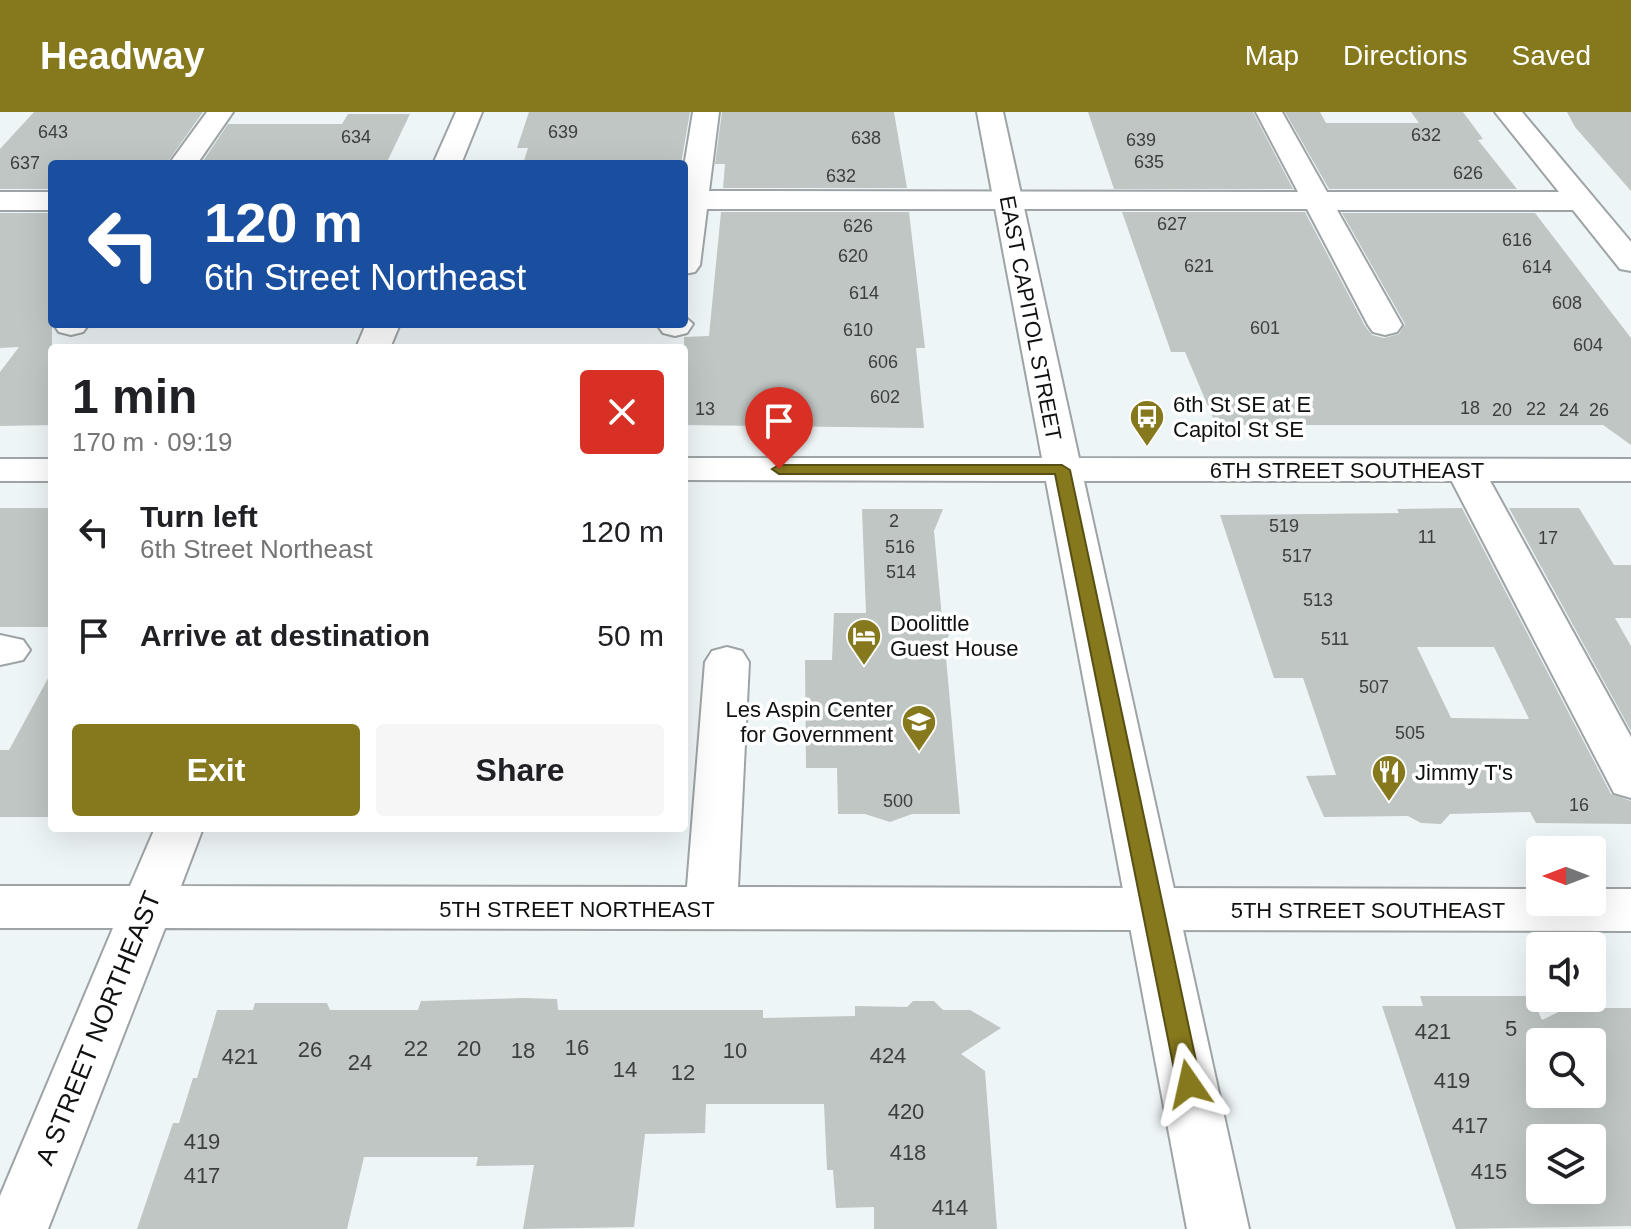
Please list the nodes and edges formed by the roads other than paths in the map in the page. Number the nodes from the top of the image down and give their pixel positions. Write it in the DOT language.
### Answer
graph roads {
  1 [pos="220,112"];
  2 [pos="469,112"];
  3 [pos="706,112"];
  4 [pos="990,112"];
  5 [pos="1269,112"];
  6 [pos="1508,112"];
  7 [pos="186,160"];
  8 [pos="449,160"];
  9 [pos="689,200"];
  10 [pos="1008,200"];
  11 [pos="1317,200"];
  12 [pos="0,201"];
  13 [pos="48,201"];
  14 [pos="1581,201"];
  15 [pos="1631,262"];
  16 [pos="1385,325"];
  17 [pos="688,469"];
  18 [pos="0,470"];
  19 [pos="48,470"];
  20 [pos="1062,470"];
  21 [pos="1465,470"];
  22 [pos="1631,470"];
  23 [pos="727,662"];
  24 [pos="1631,780"];
  25 [pos="177,832"];
  26 [pos="0,907"];
  27 [pos="146,908"];
  28 [pos="711,909"];
  29 [pos="1154,910"];
  30 [pos="1631,910"];
  31 [pos="17,1229"];
  32 [pos="1218,1229"];
  1 -- 7 [label="main road"];
  2 -- 8 [label="main road"];
  3 -- 9 [label="main road"];
  4 -- 10 [label="main road, EAST CAPITOL STREET"];
  5 -- 11 [label="main road"];
  6 -- 14 [label="main road"];
  9 -- 10 [label="main road"];
  10 -- 11 [label="main road"];
  10 -- 20 [label="main road, EAST CAPITOL STREET"];
  11 -- 14 [label="main road"];
  11 -- 16 [label="main road"];
  12 -- 13 [label="main road"];
  14 -- 15 [label="main road"];
  17 -- 20 [label="main road, 6TH STREET SOUTHEAST"];
  18 -- 19 [label="main road"];
  20 -- 21 [label="main road, 6TH STREET SOUTHEAST"];
  20 -- 29 [label="main road, EAST CAPITOL STREET"];
  21 -- 22 [label="main road, 6TH STREET SOUTHEAST"];
  21 -- 24 [label="main road"];
  23 -- 28 [label="main road"];
  25 -- 27 [label="main road, A STREET NORTHEAST"];
  26 -- 27 [label="main road, 5TH STREET NORTHEAST"];
  27 -- 28 [label="main road, 5TH STREET NORTHEAST"];
  27 -- 31 [label="main road, A STREET NORTHEAST"];
  28 -- 29 [label="main road, 5TH STREET NORTHEAST"];
  29 -- 30 [label="main road, 5TH STREET SOUTHEAST"];
  29 -- 32 [label="main road, EAST CAPITOL STREET"];
}
